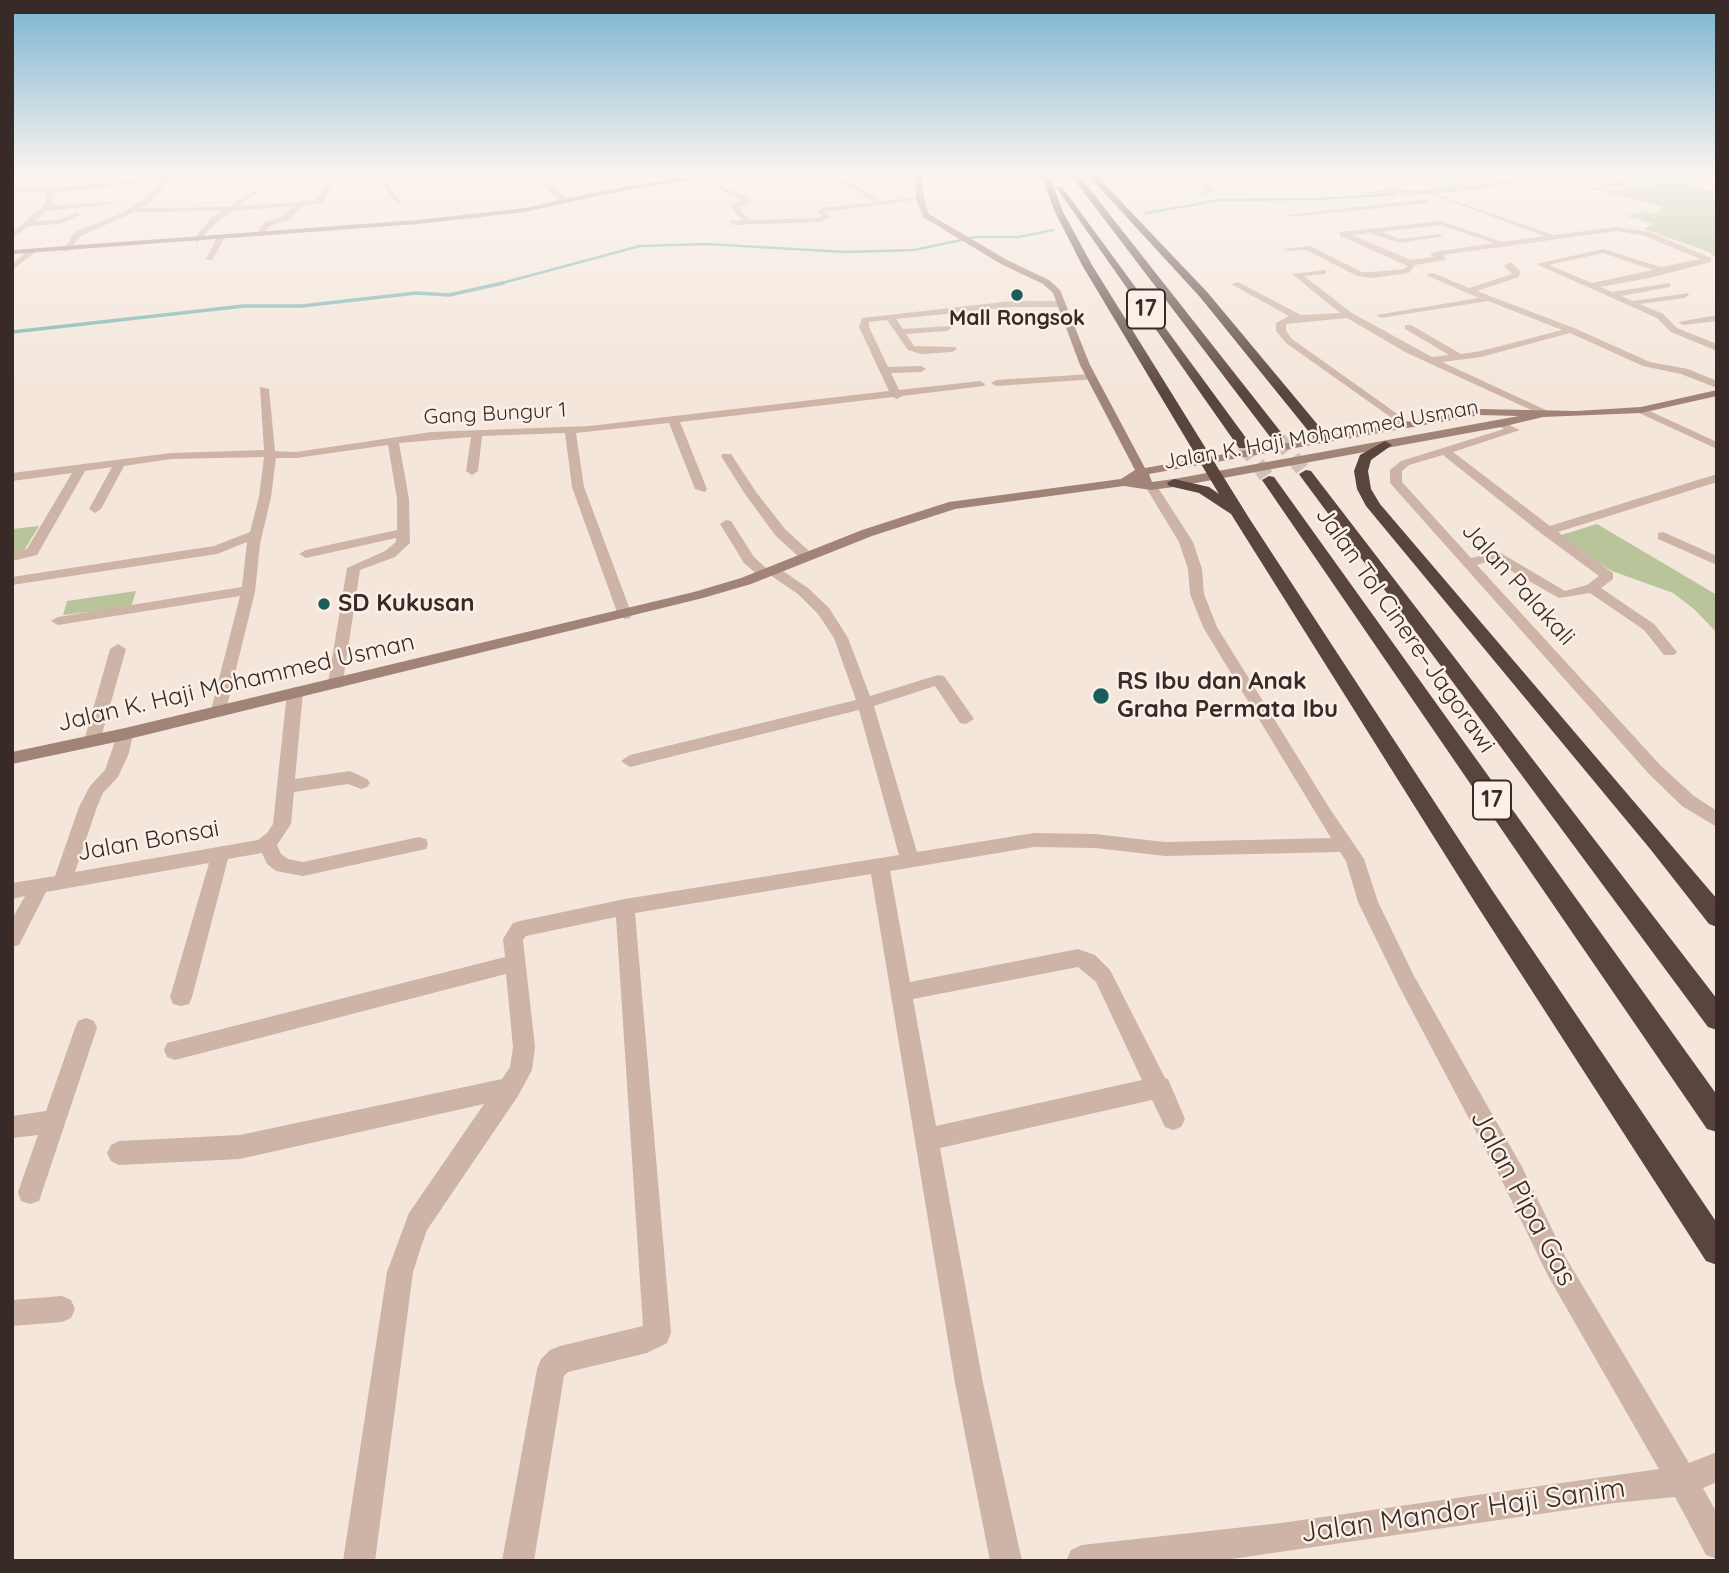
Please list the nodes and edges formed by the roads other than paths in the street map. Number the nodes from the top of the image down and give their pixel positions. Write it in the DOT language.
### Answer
graph roads {
  1 [pos="69,246"];
  2 [pos="119,246"];
  3 [pos="215,246"];
  4 [pos="980,246"];
  5 [pos="1077,246"];
  6 [pos="1099,246"];
  7 [pos="1130,246"];
  8 [pos="1159,246"];
  9 [pos="1373,246"];
  10 [pos="1414,246"];
  11 [pos="1467,246"];
  12 [pos="1483,246"];
  13 [pos="1677,246"];
  14 [pos="1471,248"];
  15 [pos="1287,249"];
  16 [pos="67,250"];
  17 [pos="12,252"];
  18 [pos="31,253"];
  19 [pos="1434,254"];
  20 [pos="209,258"];
  21 [pos="1410,263"];
  22 [pos="1511,264"];
  23 [pos="12,268"];
  24 [pos="1661,270"];
  25 [pos="1323,272"];
  26 [pos="1430,275"];
  27 [pos="1235,284"];
  28 [pos="1667,285"];
  29 [pos="1591,286"];
  30 [pos="1472,292"];
  31 [pos="1611,295"];
  32 [pos="1685,295"];
  33 [pos="1487,299"];
  34 [pos="1630,302"];
  35 [pos="1061,304"];
  36 [pos="1381,314"];
  37 [pos="1349,315"];
  38 [pos="889,316"];
  39 [pos="1298,317"];
  40 [pos="1717,318"];
  41 [pos="1683,322"];
  42 [pos="1408,327"];
  43 [pos="947,328"];
  44 [pos="1572,330"];
  45 [pos="900,332"];
  46 [pos="1717,348"];
  47 [pos="952,349"];
  48 [pos="1460,357"];
  49 [pos="1433,360"];
  50 [pos="921,369"];
  51 [pos="884,370"];
  52 [pos="1092,377"];
  53 [pos="996,383"];
  54 [pos="979,384"];
  55 [pos="1717,385"];
  56 [pos="264,389"];
  57 [pos="1717,393"];
  58 [pos="897,396"];
  59 [pos="1641,410"];
  60 [pos="1480,412"];
  61 [pos="1544,413"];
  62 [pos="673,418"];
  63 [pos="1501,424"];
  64 [pos="1406,425"];
  65 [pos="570,430"];
  66 [pos="477,432"];
  67 [pos="1279,439"];
  68 [pos="393,440"];
  69 [pos="1323,440"];
  70 [pos="1244,445"];
  71 [pos="1385,445"];
  72 [pos="1717,446"];
  73 [pos="1443,450"];
  74 [pos="270,456"];
  75 [pos="727,457"];
  76 [pos="1206,461"];
  77 [pos="120,463"];
  78 [pos="81,468"];
  79 [pos="472,471"];
  80 [pos="1141,472"];
  81 [pos="1306,474"];
  82 [pos="1215,475"];
  83 [pos="12,477"];
  84 [pos="1717,478"];
  85 [pos="1269,480"];
  86 [pos="1124,482"];
  87 [pos="1174,483"];
  88 [pos="1151,486"];
  89 [pos="701,489"];
  90 [pos="95,509"];
  91 [pos="1241,518"];
  92 [pos="726,524"];
  93 [pos="1547,531"];
  94 [pos="403,533"];
  95 [pos="255,534"];
  96 [pos="1663,536"];
  97 [pos="306,554"];
  98 [pos="806,556"];
  99 [pos="12,557"];
  100 [pos="1717,561"];
  101 [pos="1468,563"];
  102 [pos="768,572"];
  103 [pos="12,581"];
  104 [pos="1592,588"];
  105 [pos="248,590"];
  106 [pos="625,614"];
  107 [pos="58,621"];
  108 [pos="118,649"];
  109 [pos="1669,652"];
  110 [pos="335,683"];
  111 [pos="295,692"];
  112 [pos="865,703"];
  113 [pos="219,710"];
  114 [pos="966,719"];
  115 [pos="124,734"];
  116 [pos="92,741"];
  117 [pos="12,758"];
  118 [pos="630,761"];
  119 [pos="361,783"];
  120 [pos="286,787"];
  121 [pos="1717,820"];
  122 [pos="267,843"];
  123 [pos="419,844"];
  124 [pos="1345,845"];
  125 [pos="221,852"];
  126 [pos="910,859"];
  127 [pos="879,865"];
  128 [pos="62,882"];
  129 [pos="40,886"];
  130 [pos="12,891"];
  131 [pos="625,907"];
  132 [pos="1717,916"];
  133 [pos="12,939"];
  134 [pos="515,963"];
  135 [pos="903,992"];
  136 [pos="181,997"];
  137 [pos="1717,1019"];
  138 [pos="86,1028"];
  139 [pos="174,1050"];
  140 [pos="1160,1087"];
  141 [pos="510,1088"];
  142 [pos="1173,1119"];
  143 [pos="1717,1119"];
  144 [pos="54,1121"];
  145 [pos="12,1127"];
  146 [pos="925,1140"];
  147 [pos="119,1153"];
  148 [pos="30,1192"];
  149 [pos="1717,1250"];
  150 [pos="62,1309"];
  151 [pos="12,1313"];
  152 [pos="1717,1467"];
  153 [pos="1683,1481"];
  154 [pos="1717,1544"];
  155 [pos="1098,1560"];
  156 [pos="359,1561"];
  157 [pos="518,1561"];
  158 [pos="1006,1561"];
  1 -- 16 [label="street"];
  2 -- 16 [label="street"];
  3 -- 20 [label="street"];
  4 -- 35 [label="street"];
  5 -- 76 [label="highway"];
  6 -- 70 [label="highway, 17"];
  7 -- 67 [label="highway, 17"];
  8 -- 69 [label="highway"];
  9 -- 21 [label="street"];
  10 -- 19 [label="street"];
  11 -- 14 [label="street"];
  12 -- 14 [label="street"];
  13 -- 24 [label="street"];
  14 -- 19 [label="street"];
  15 -- 21 [label="street"];
  16 -- 18 [label="street"];
  17 -- 18 [label="street"];
  18 -- 23 [label="street"];
  19 -- 21 [label="street"];
  22 -- 30 [label="street"];
  24 -- 29 [label="street"];
  24 -- 29 [label="street"];
  25 -- 37 [label="street"];
  26 -- 30 [label="street"];
  27 -- 39 [label="street"];
  28 -- 31 [label="street"];
  29 -- 31 [label="street"];
  30 -- 33 [label="street"];
  31 -- 34 [label="street"];
  32 -- 34 [label="street"];
  33 -- 36 [label="street"];
  33 -- 44 [label="street"];
  34 -- 46 [label="street"];
  35 -- 38 [label="street"];
  35 -- 52 [label="street"];
  37 -- 39 [label="street"];
  37 -- 49 [label="street"];
  38 -- 45 [label="street"];
  38 -- 51 [label="street"];
  39 -- 64 [label="street"];
  40 -- 41 [label="street"];
  42 -- 48 [label="street"];
  43 -- 45 [label="street"];
  44 -- 48 [label="street"];
  44 -- 55 [label="street"];
  45 -- 47 [label="street"];
  48 -- 49 [label="street"];
  49 -- 61 [label="street"];
  50 -- 51 [label="street"];
  51 -- 58 [label="street"];
  52 -- 53 [label="street"];
  52 -- 80 [label="street"];
  54 -- 58 [label="street, Gang Bungur 1"];
  56 -- 74 [label="street"];
  57 -- 59 [label="street, Jalan K. Haji Mohammed Usman"];
  58 -- 62 [label="street, Gang Bungur 1"];
  59 -- 61 [label="street, Jalan K. Haji Mohammed Usman"];
  59 -- 72 [label="street"];
  60 -- 61 [label="street, Jalan K. Haji Mohammed Usman"];
  60 -- 63 [label="street"];
  60 -- 64 [label="street, Jalan K. Haji Mohammed Usman"];
  61 -- 63 [label="street, Jalan K. Haji Mohammed Usman"];
  62 -- 65 [label="street, Gang Bungur 1"];
  62 -- 89 [label="street"];
  63 -- 71 [label="street, Jalan K. Haji Mohammed Usman"];
  63 -- 73 [label="street, Jalan Palakali"];
  64 -- 69 [label="street, Jalan K. Haji Mohammed Usman"];
  65 -- 66 [label="street, Gang Bungur 1"];
  65 -- 106 [label="street"];
  66 -- 68 [label="street, Gang Bungur 1"];
  66 -- 79 [label="street"];
  68 -- 74 [label="street, Gang Bungur 1"];
  68 -- 94 [label="street"];
  69 -- 76 [label="street, Jalan K. Haji Mohammed Usman"];
  71 -- 82 [label="street, Jalan K. Haji Mohammed Usman"];
  71 -- 132 [label="highway"];
  73 -- 93 [label="street"];
  73 -- 101 [label="street, Jalan Palakali"];
  74 -- 77 [label="street, Gang Bungur 1"];
  74 -- 95 [label="street"];
  75 -- 98 [label="street"];
  76 -- 80 [label="street, Jalan K. Haji Mohammed Usman"];
  76 -- 82 [label="highway"];
  77 -- 78 [label="street, Gang Bungur 1"];
  77 -- 90 [label="street"];
  78 -- 83 [label="street, Gang Bungur 1"];
  78 -- 99 [label="street"];
  80 -- 86 [label="street, Jalan K. Haji Mohammed Usman"];
  80 -- 88 [label="street"];
  81 -- 137 [label="highway, Jalan Tol Cinere–Jagorawi / 17"];
  82 -- 87 [label="street, Jalan K. Haji Mohammed Usman"];
  82 -- 91 [label="highway"];
  84 -- 93 [label="street"];
  85 -- 143 [label="highway, Jalan Tol Cinere–Jagorawi / 17"];
  86 -- 88 [label="street, Jalan K. Haji Mohammed Usman"];
  86 -- 98 [label="street, Jalan K. Haji Mohammed Usman"];
  87 -- 88 [label="street, Jalan K. Haji Mohammed Usman"];
  87 -- 91 [label="highway"];
  88 -- 124 [label="street, Jalan Pipa Gas"];
  91 -- 149 [label="highway"];
  92 -- 102 [label="street"];
  93 -- 104 [label="street"];
  94 -- 97 [label="street"];
  94 -- 110 [label="street"];
  95 -- 103 [label="street"];
  95 -- 105 [label="street"];
  96 -- 100 [label="street"];
  98 -- 102 [label="street, Jalan K. Haji Mohammed Usman"];
  101 -- 104 [label="street"];
  101 -- 121 [label="street, Jalan Palakali"];
  102 -- 106 [label="street, Jalan K. Haji Mohammed Usman"];
  102 -- 112 [label="street"];
  104 -- 109 [label="street"];
  105 -- 107 [label="street"];
  105 -- 113 [label="street"];
  106 -- 110 [label="street, Jalan K. Haji Mohammed Usman"];
  108 -- 116 [label="street"];
  110 -- 111 [label="street, Jalan K. Haji Mohammed Usman"];
  111 -- 113 [label="street, Jalan K. Haji Mohammed Usman"];
  111 -- 120 [label="street"];
  112 -- 114 [label="street"];
  112 -- 118 [label="street"];
  112 -- 126 [label="street"];
  113 -- 115 [label="street, Jalan K. Haji Mohammed Usman"];
  115 -- 116 [label="street, Jalan K. Haji Mohammed Usman"];
  115 -- 128 [label="street"];
  116 -- 117 [label="street, Jalan K. Haji Mohammed Usman"];
  119 -- 120 [label="street"];
  120 -- 122 [label="street"];
  122 -- 123 [label="street"];
  122 -- 125 [label="street, Jalan Bonsai"];
  124 -- 126 [label="street"];
  124 -- 153 [label="street, Jalan Pipa Gas"];
  125 -- 128 [label="street, Jalan Bonsai"];
  125 -- 136 [label="street"];
  126 -- 127 [label="street"];
  127 -- 131 [label="street"];
  127 -- 135 [label="street"];
  128 -- 129 [label="street, Jalan Bonsai"];
  129 -- 130 [label="street, Jalan Bonsai"];
  129 -- 133 [label="street"];
  131 -- 134 [label="street"];
  131 -- 157 [label="street"];
  134 -- 139 [label="street"];
  134 -- 141 [label="street"];
  135 -- 140 [label="street"];
  135 -- 146 [label="street"];
  138 -- 144 [label="street"];
  140 -- 142 [label="street"];
  140 -- 146 [label="street"];
  141 -- 147 [label="street"];
  141 -- 156 [label="street"];
  144 -- 145 [label="street"];
  144 -- 148 [label="street"];
  146 -- 158 [label="street"];
  150 -- 151 [label="street"];
  152 -- 153 [label="street, Jalan Mandor Haji Sanim"];
  153 -- 154 [label="street, Jalan Pipa Gas"];
  153 -- 155 [label="street, Jalan Mandor Haji Sanim"];
}
